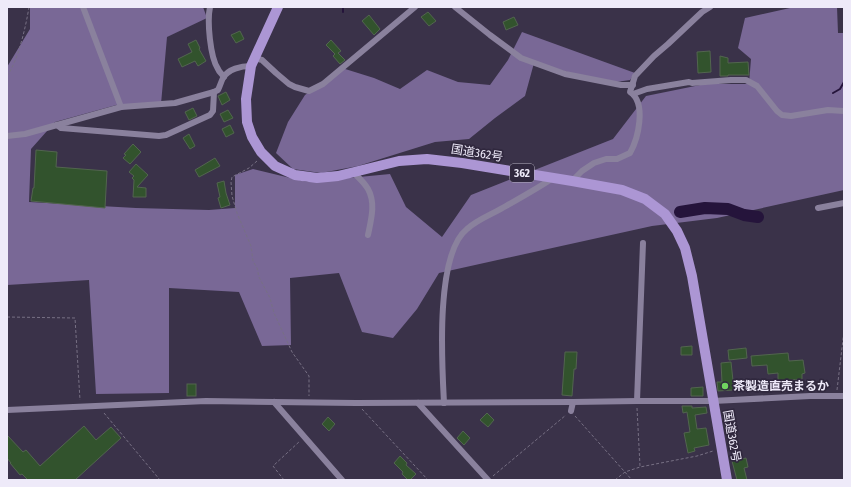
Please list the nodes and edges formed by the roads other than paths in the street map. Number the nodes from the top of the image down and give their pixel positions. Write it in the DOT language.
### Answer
graph roads {
  1 [pos="83,7"];
  2 [pos="210,7"];
  3 [pos="278,7"];
  4 [pos="415,7"];
  5 [pos="710,7"];
  6 [pos="457,8"];
  7 [pos="253,62"];
  8 [pos="224,77"];
  9 [pos="632,85"];
  10 [pos="214,92"];
  11 [pos="633,94"];
  12 [pos="121,107"];
  13 [pos="844,111"];
  14 [pos="57,125"];
  15 [pos="7,136"];
  16 [pos="353,172"];
  17 [pos="553,178"];
  18 [pos="572,181"];
  19 [pos="844,203"];
  20 [pos="818,208"];
  21 [pos="368,235"];
  22 [pos="643,243"];
  23 [pos="844,396"];
  24 [pos="637,401"];
  25 [pos="713,401"];
  26 [pos="274,402"];
  27 [pos="573,402"];
  28 [pos="418,403"];
  29 [pos="444,403"];
  30 [pos="7,410"];
  31 [pos="571,411"];
  32 [pos="342,480"];
  33 [pos="488,480"];
  34 [pos="727,480"];
  1 -- 12 [label="street"];
  2 -- 8 [label="street"];
  3 -- 7 [label="highway, 国道362号 / 362"];
  4 -- 7 [label="street"];
  5 -- 9 [label="street"];
  6 -- 9 [label="street"];
  7 -- 8 [label="street"];
  7 -- 16 [label="highway, 国道362号 / 362"];
  8 -- 10 [label="street"];
  9 -- 11 [label="street"];
  10 -- 12 [label="street"];
  10 -- 14 [label="street"];
  11 -- 13 [label="street"];
  11 -- 18 [label="street"];
  12 -- 14 [label="street"];
  14 -- 15 [label="street"];
  16 -- 17 [label="highway, 国道362号 / 362"];
  16 -- 21 [label="street"];
  17 -- 18 [label="highway, 国道362号 / 362"];
  17 -- 29 [label="street"];
  18 -- 25 [label="highway, 国道362号 / 362"];
  19 -- 20 [label="street"];
  22 -- 24 [label="street"];
  23 -- 25 [label="street"];
  24 -- 25 [label="street"];
  24 -- 27 [label="street"];
  25 -- 34 [label="highway, 国道362号 / 362"];
  26 -- 28 [label="street"];
  26 -- 30 [label="street"];
  26 -- 32 [label="street"];
  27 -- 29 [label="street"];
  27 -- 31 [label="street"];
  28 -- 29 [label="street"];
  28 -- 33 [label="street"];
}
